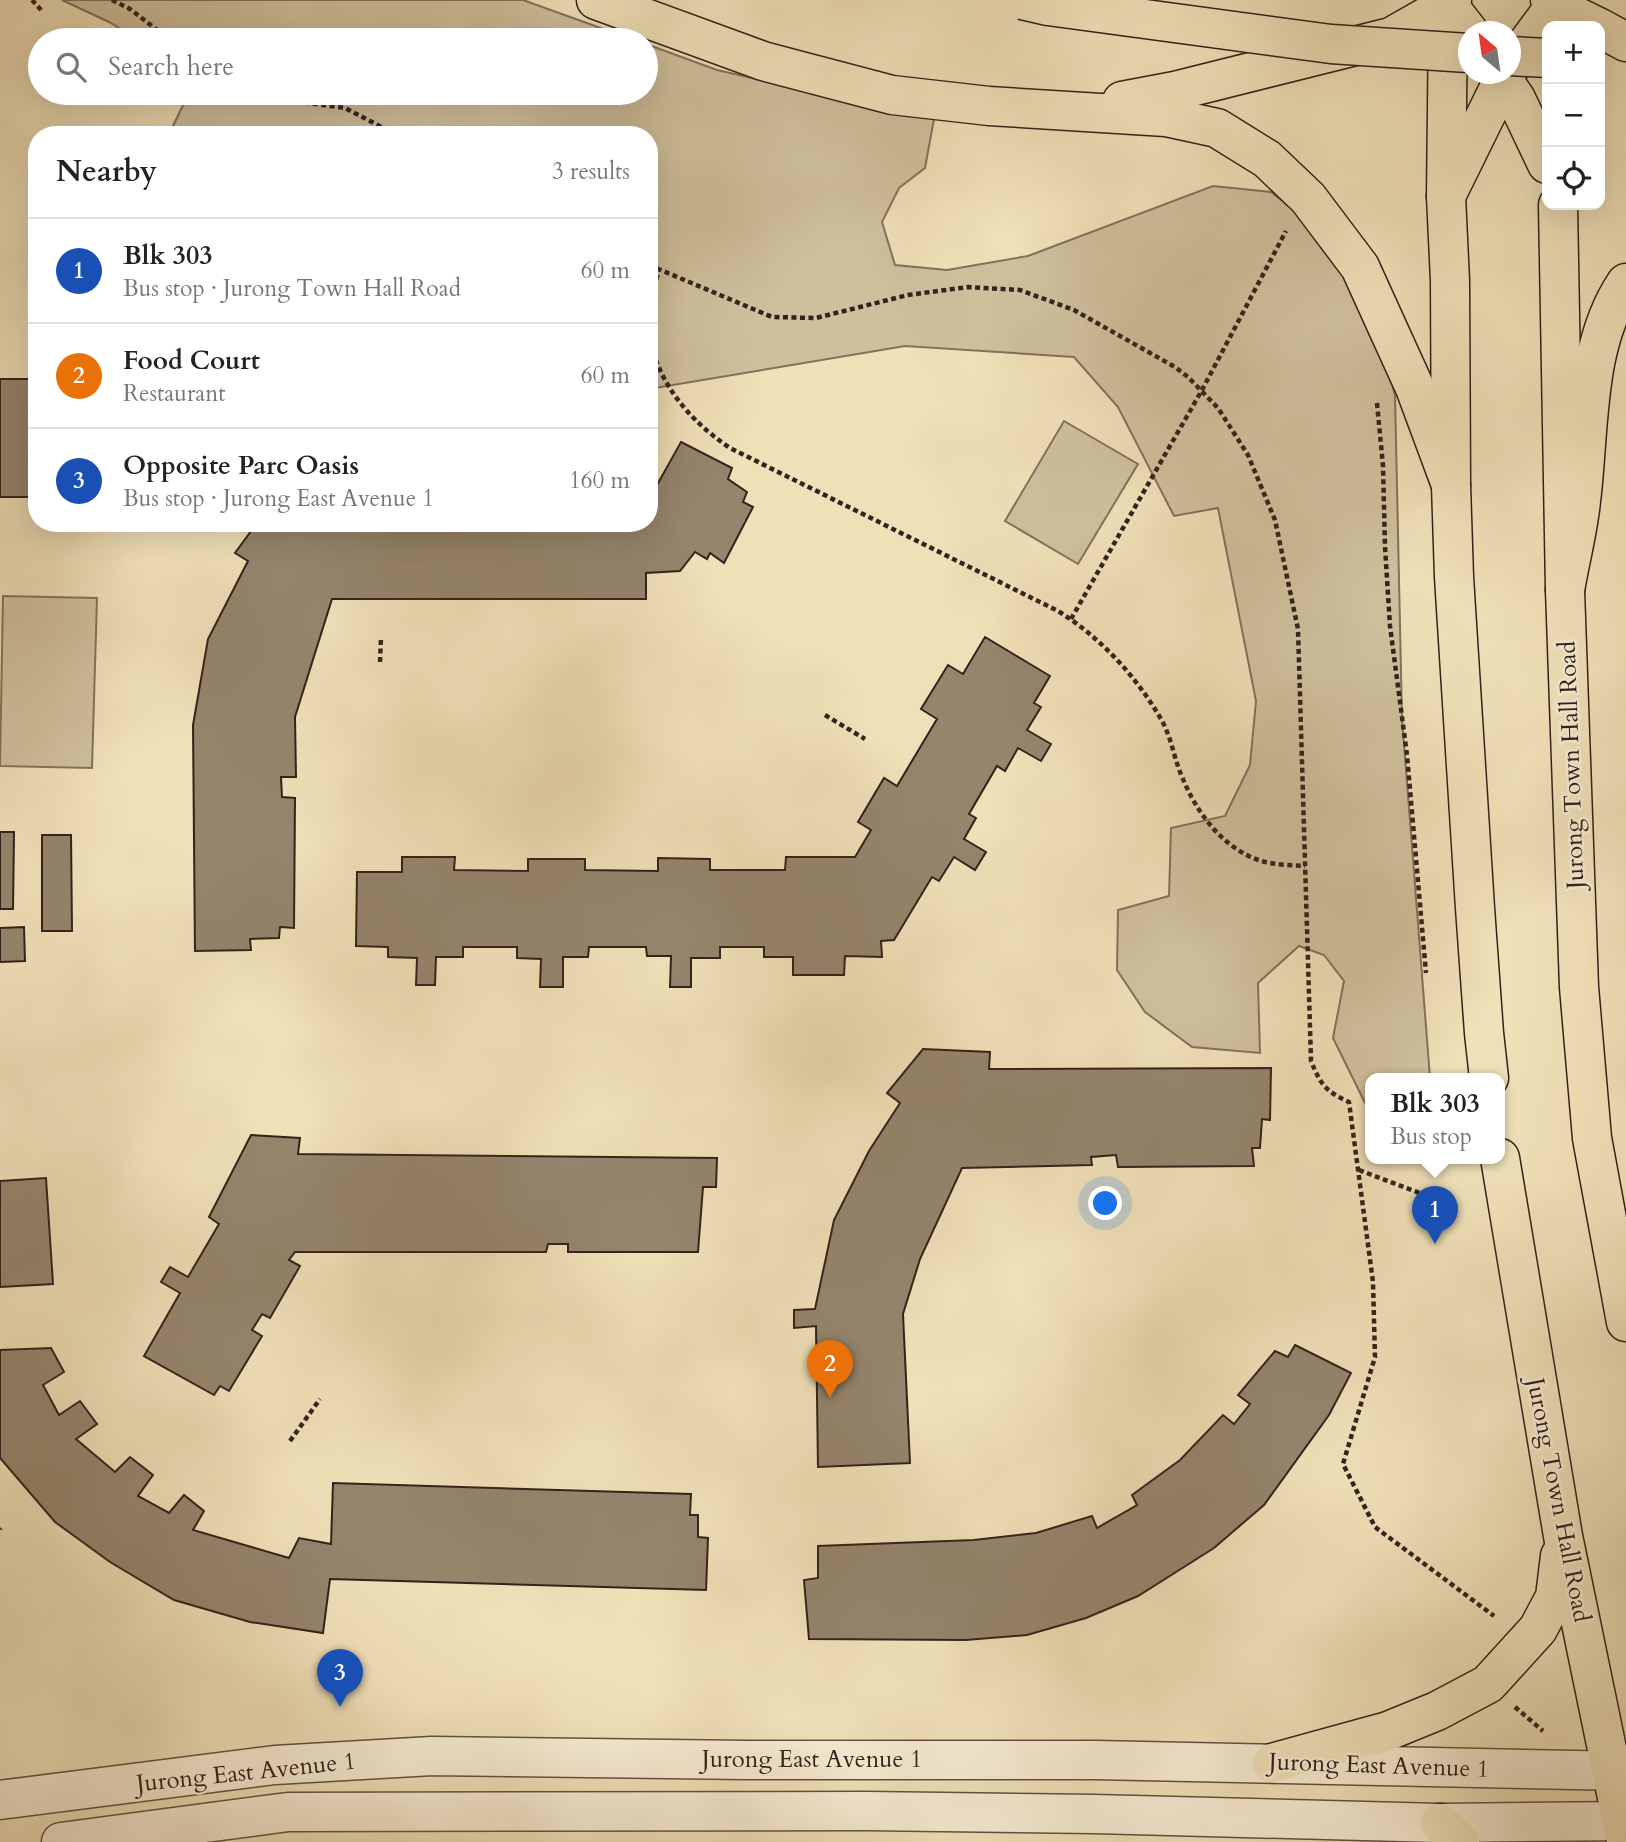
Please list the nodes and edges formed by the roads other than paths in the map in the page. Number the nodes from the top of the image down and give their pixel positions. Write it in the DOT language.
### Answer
graph roads {
  1 [pos="596,0"];
  2 [pos="1022,0"];
  3 [pos="1556,6"];
  4 [pos="1452,7"];
  5 [pos="1586,21"];
  6 [pos="1605,31"];
  7 [pos="1626,42"];
  8 [pos="1521,51"];
  9 [pos="1458,52"];
  10 [pos="1542,59"];
  11 [pos="1605,61"];
  12 [pos="1626,61"];
  13 [pos="1521,66"];
  14 [pos="1499,84"];
  15 [pos="1511,84"];
  16 [pos="1075,110"];
  17 [pos="1542,154"];
  18 [pos="1446,195"];
  19 [pos="1558,210"];
  20 [pos="1626,284"];
  21 [pos="1451,485"];
  22 [pos="1565,590"];
  23 [pos="1489,1073"];
  24 [pos="1501,1164"];
  25 [pos="1626,1322"];
  26 [pos="1563,1536"];
  27 [pos="747,1760"];
  28 [pos="1272,1763"];
  29 [pos="1619,1771"];
  30 [pos="0,1800"];
  31 [pos="743,1812"];
  32 [pos="1624,1827"];
  33 [pos="1450,1833"];
  34 [pos="61,1842"];
  1 -- 16 [label="main road"];
  2 -- 9 [label="main road, bridge"];
  3 -- 5 [label="main road"];
  3 -- 8 [label="main road"];
  4 -- 16 [label="main road"];
  4 -- 18 [label="main road"];
  6 -- 7 [label="main road"];
  10 -- 13 [label="main road, bridge"];
  11 -- 12 [label="main road"];
  14 -- 18 [label="main road"];
  15 -- 17 [label="main road"];
  16 -- 21 [label="main road"];
  18 -- 21 [label="main road"];
  19 -- 22 [label="main road, Jurong Town Hall Road"];
  20 -- 22 [label="main road"];
  21 -- 23 [label="main road"];
  22 -- 25 [label="main road, Jurong Town Hall Road"];
  24 -- 26 [label="main road, Jurong Town Hall Road"];
  26 -- 28 [label="main road"];
  26 -- 29 [label="main road, Jurong Town Hall Road"];
  27 -- 28 [label="street, Jurong East Avenue 1"];
  27 -- 30 [label="street, Jurong East Avenue 1"];
  27 -- 31 [label="street"];
  28 -- 29 [label="street, Jurong East Avenue 1"];
  29 -- 32 [label="main road, Jurong Town Hall Road"];
  31 -- 33 [label="street, Jurong East Avenue 1"];
  31 -- 34 [label="street, Jurong East Avenue 1"];
  32 -- 33 [label="street, Jurong East Avenue 1"];
}
